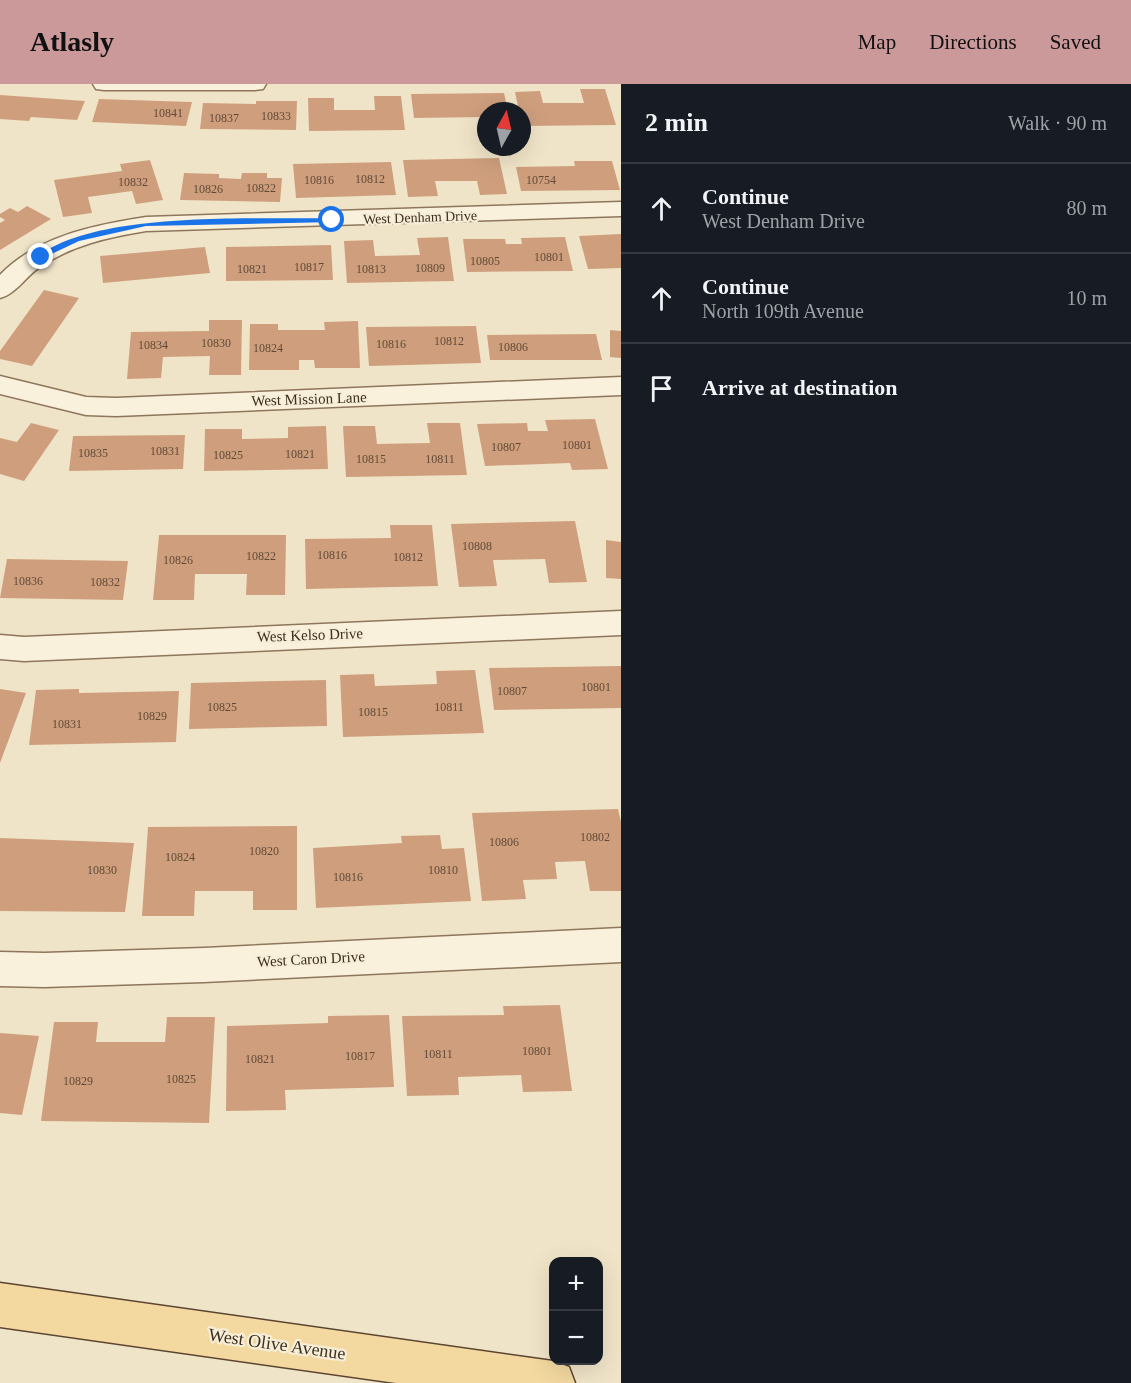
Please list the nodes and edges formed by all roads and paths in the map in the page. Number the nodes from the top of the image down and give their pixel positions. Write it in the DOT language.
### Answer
graph roads {
  1 [pos="104,84"];
  2 [pos="255,84"];
  3 [pos="621,209"];
  4 [pos="0,290"];
  5 [pos="0,385"];
  6 [pos="621,386"];
  7 [pos="621,623"];
  8 [pos="0,647"];
  9 [pos="621,945"];
  10 [pos="0,969"];
  11 [pos="0,1305"];
  12 [pos="554,1383"];
  1 -- 2 [label="street"];
  3 -- 4 [label="street, West Denham Drive"];
  5 -- 6 [label="street, West Mission Lane"];
  7 -- 8 [label="street, West Kelso Drive"];
  9 -- 10 [label="street, West Caron Drive"];
  11 -- 12 [label="main road, West Olive Avenue"];
}
